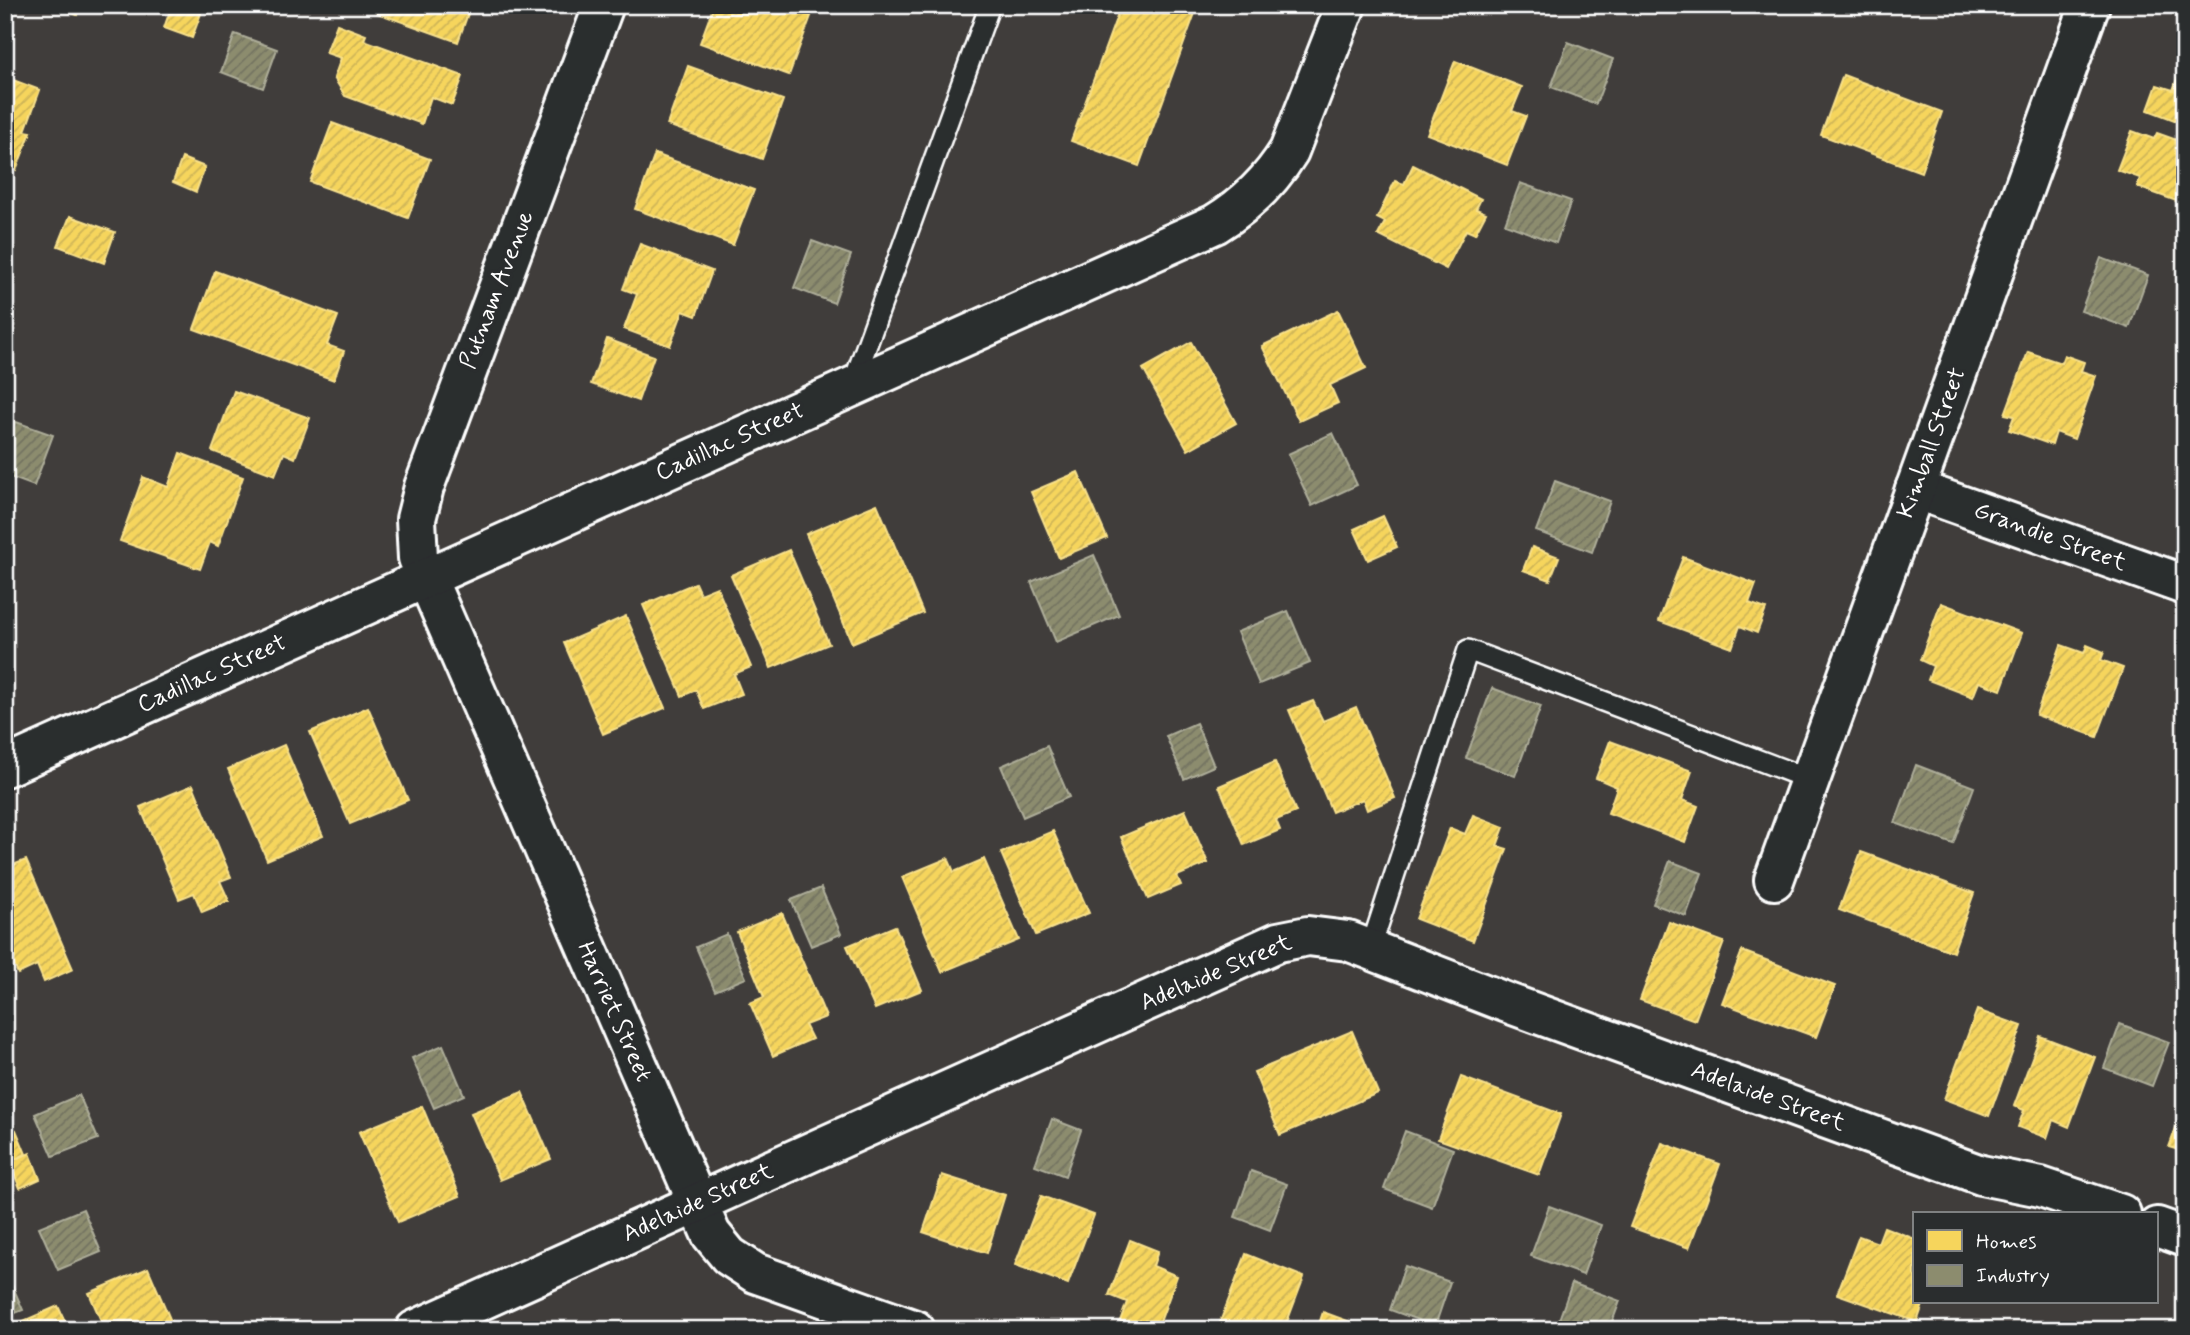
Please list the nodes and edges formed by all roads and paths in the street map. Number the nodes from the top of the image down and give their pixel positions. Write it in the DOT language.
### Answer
graph roads {
  1 [pos="604,5"];
  2 [pos="990,5"];
  3 [pos="1346,5"];
  4 [pos="2090,5"];
  5 [pos="852,387"];
  6 [pos="1915,489"];
  7 [pos="425,579"];
  8 [pos="2185,586"];
  9 [pos="5,767"];
  10 [pos="1811,780"];
  11 [pos="1774,880"];
  12 [pos="1370,950"];
  13 [pos="698,1204"];
  14 [pos="2115,1212"];
  15 [pos="2158,1227"];
  16 [pos="2185,1237"];
  17 [pos="463,1320"];
  18 [pos="415,1330"];
  19 [pos="915,1330"];
  1 -- 7 [label="street, Putnam Avenue"];
  2 -- 5 [label="lane"];
  3 -- 5 [label="street, Cadillac Street"];
  4 -- 6 [label="street, Kimball Street"];
  5 -- 7 [label="street, Cadillac Street"];
  6 -- 8 [label="street, Grandie Street"];
  6 -- 10 [label="street, Kimball Street"];
  7 -- 9 [label="street, Cadillac Street"];
  7 -- 13 [label="street, Harriet Street"];
  10 -- 11 [label="street, Kimball Street"];
  10 -- 12 [label="lane"];
  12 -- 13 [label="street, Adelaide Street"];
  12 -- 14 [label="street, Adelaide Street"];
  13 -- 17 [label="street, Adelaide Street"];
  13 -- 19 [label="street, Harriet Street"];
  15 -- 16 [label="street"];
  17 -- 18 [label="street, Adelaide Street"];
}
